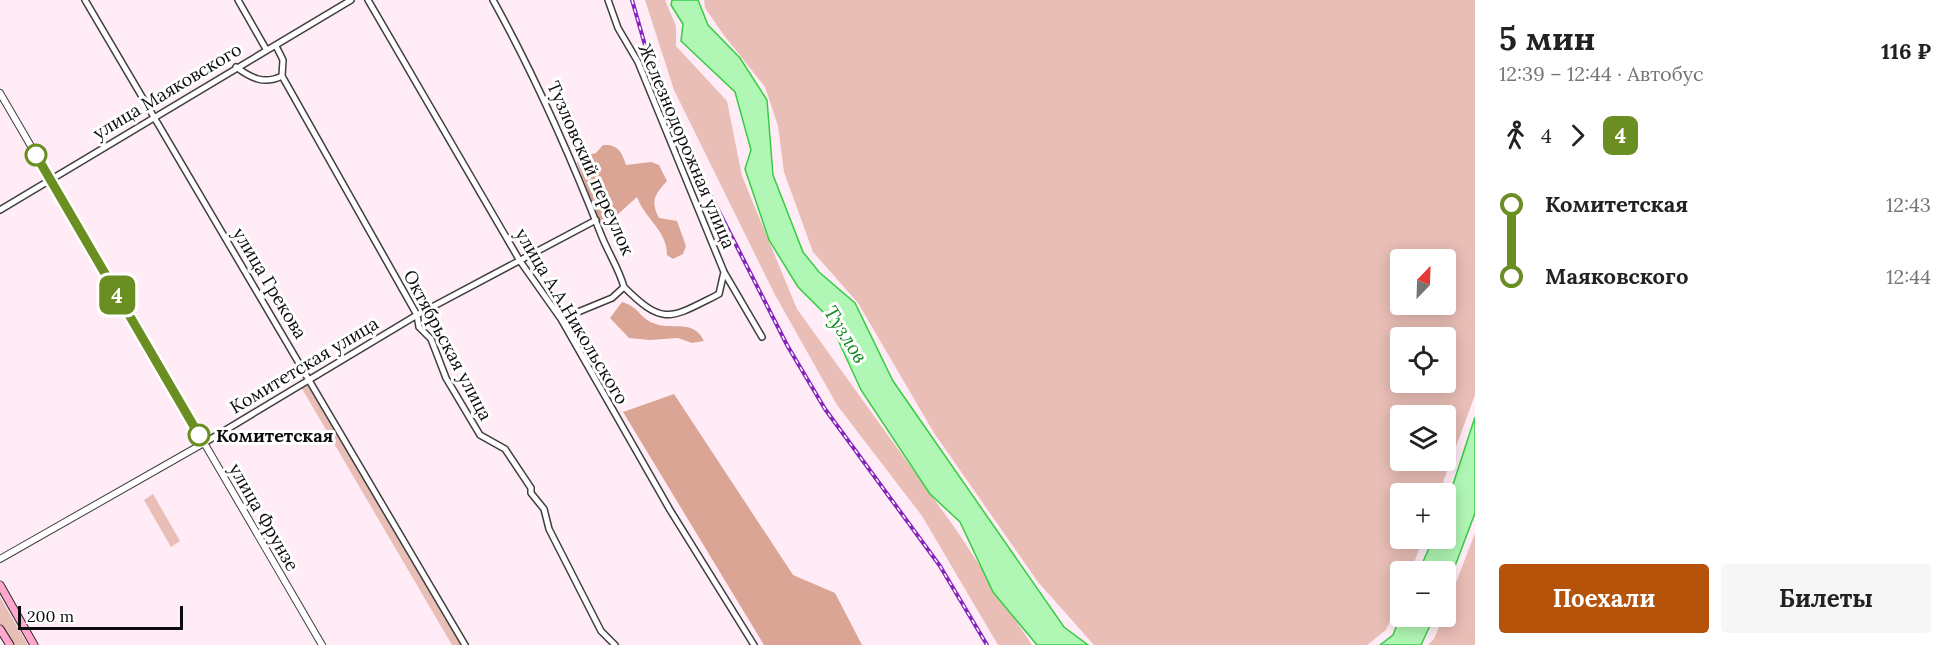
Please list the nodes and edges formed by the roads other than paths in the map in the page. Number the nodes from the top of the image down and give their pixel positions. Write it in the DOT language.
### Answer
graph roads {
  1 [pos="85,0"];
  2 [pos="238,0"];
  3 [pos="351,0"];
  4 [pos="368,0"];
  5 [pos="493,0"];
  6 [pos="608,0"];
  7 [pos="276,46"];
  8 [pos="266,49"];
  9 [pos="236,67"];
  10 [pos="282,76"];
  11 [pos="0,93"];
  12 [pos="154,117"];
  13 [pos="50,179"];
  14 [pos="0,210"];
  15 [pos="596,220"];
  16 [pos="520,261"];
  17 [pos="724,272"];
  18 [pos="624,287"];
  19 [pos="417,315"];
  20 [pos="561,319"];
  21 [pos="762,337"];
  22 [pos="309,378"];
  23 [pos="204,443"];
  24 [pos="0,560"];
  25 [pos="0,585"];
  26 [pos="0,629"];
  27 [pos="10,645"];
  28 [pos="34,645"];
  29 [pos="322,645"];
  30 [pos="465,645"];
  31 [pos="615,645"];
  32 [pos="754,645"];
  1 -- 12 [label="street, улица Грекова"];
  2 -- 8 [label="street"];
  3 -- 7 [label="street, улица Маяковского"];
  4 -- 16 [label="street, улица А.А.Никольского"];
  5 -- 15 [label="street, Тузловский переулок"];
  6 -- 17 [label="street, Железнодорожная улица"];
  7 -- 8 [label="street, улица Маяковского"];
  7 -- 10 [label="street, Октябрьская улица"];
  8 -- 9 [label="street, улица Маяковского"];
  9 -- 10 [label="street"];
  9 -- 12 [label="street, улица Маяковского"];
  10 -- 19 [label="street, Октябрьская улица"];
  11 -- 13 [label="street, улица Фрунзе"];
  12 -- 13 [label="street, улица Маяковского"];
  12 -- 22 [label="street, улица Грекова"];
  13 -- 14 [label="street, улица Маяковского"];
  13 -- 23 [label="street, улица Фрунзе"];
  15 -- 16 [label="street, Комитетская улица"];
  15 -- 18 [label="street, Тузловский переулок"];
  16 -- 19 [label="street, Комитетская улица"];
  16 -- 20 [label="street, улица А.А.Никольского"];
  17 -- 18 [label="street, Железнодорожная улица"];
  17 -- 21 [label="street, Железнодорожная улица"];
  18 -- 20 [label="street"];
  19 -- 22 [label="street, Комитетская улица"];
  19 -- 31 [label="street, Октябрьская улица"];
  20 -- 32 [label="street, улица А.А.Никольского"];
  22 -- 23 [label="street, Комитетская улица"];
  22 -- 30 [label="street, улица Грекова"];
  23 -- 24 [label="street, Комитетская улица"];
  23 -- 29 [label="street, улица Фрунзе"];
  25 -- 28 [label="main road"];
  26 -- 27 [label="main road"];
}
